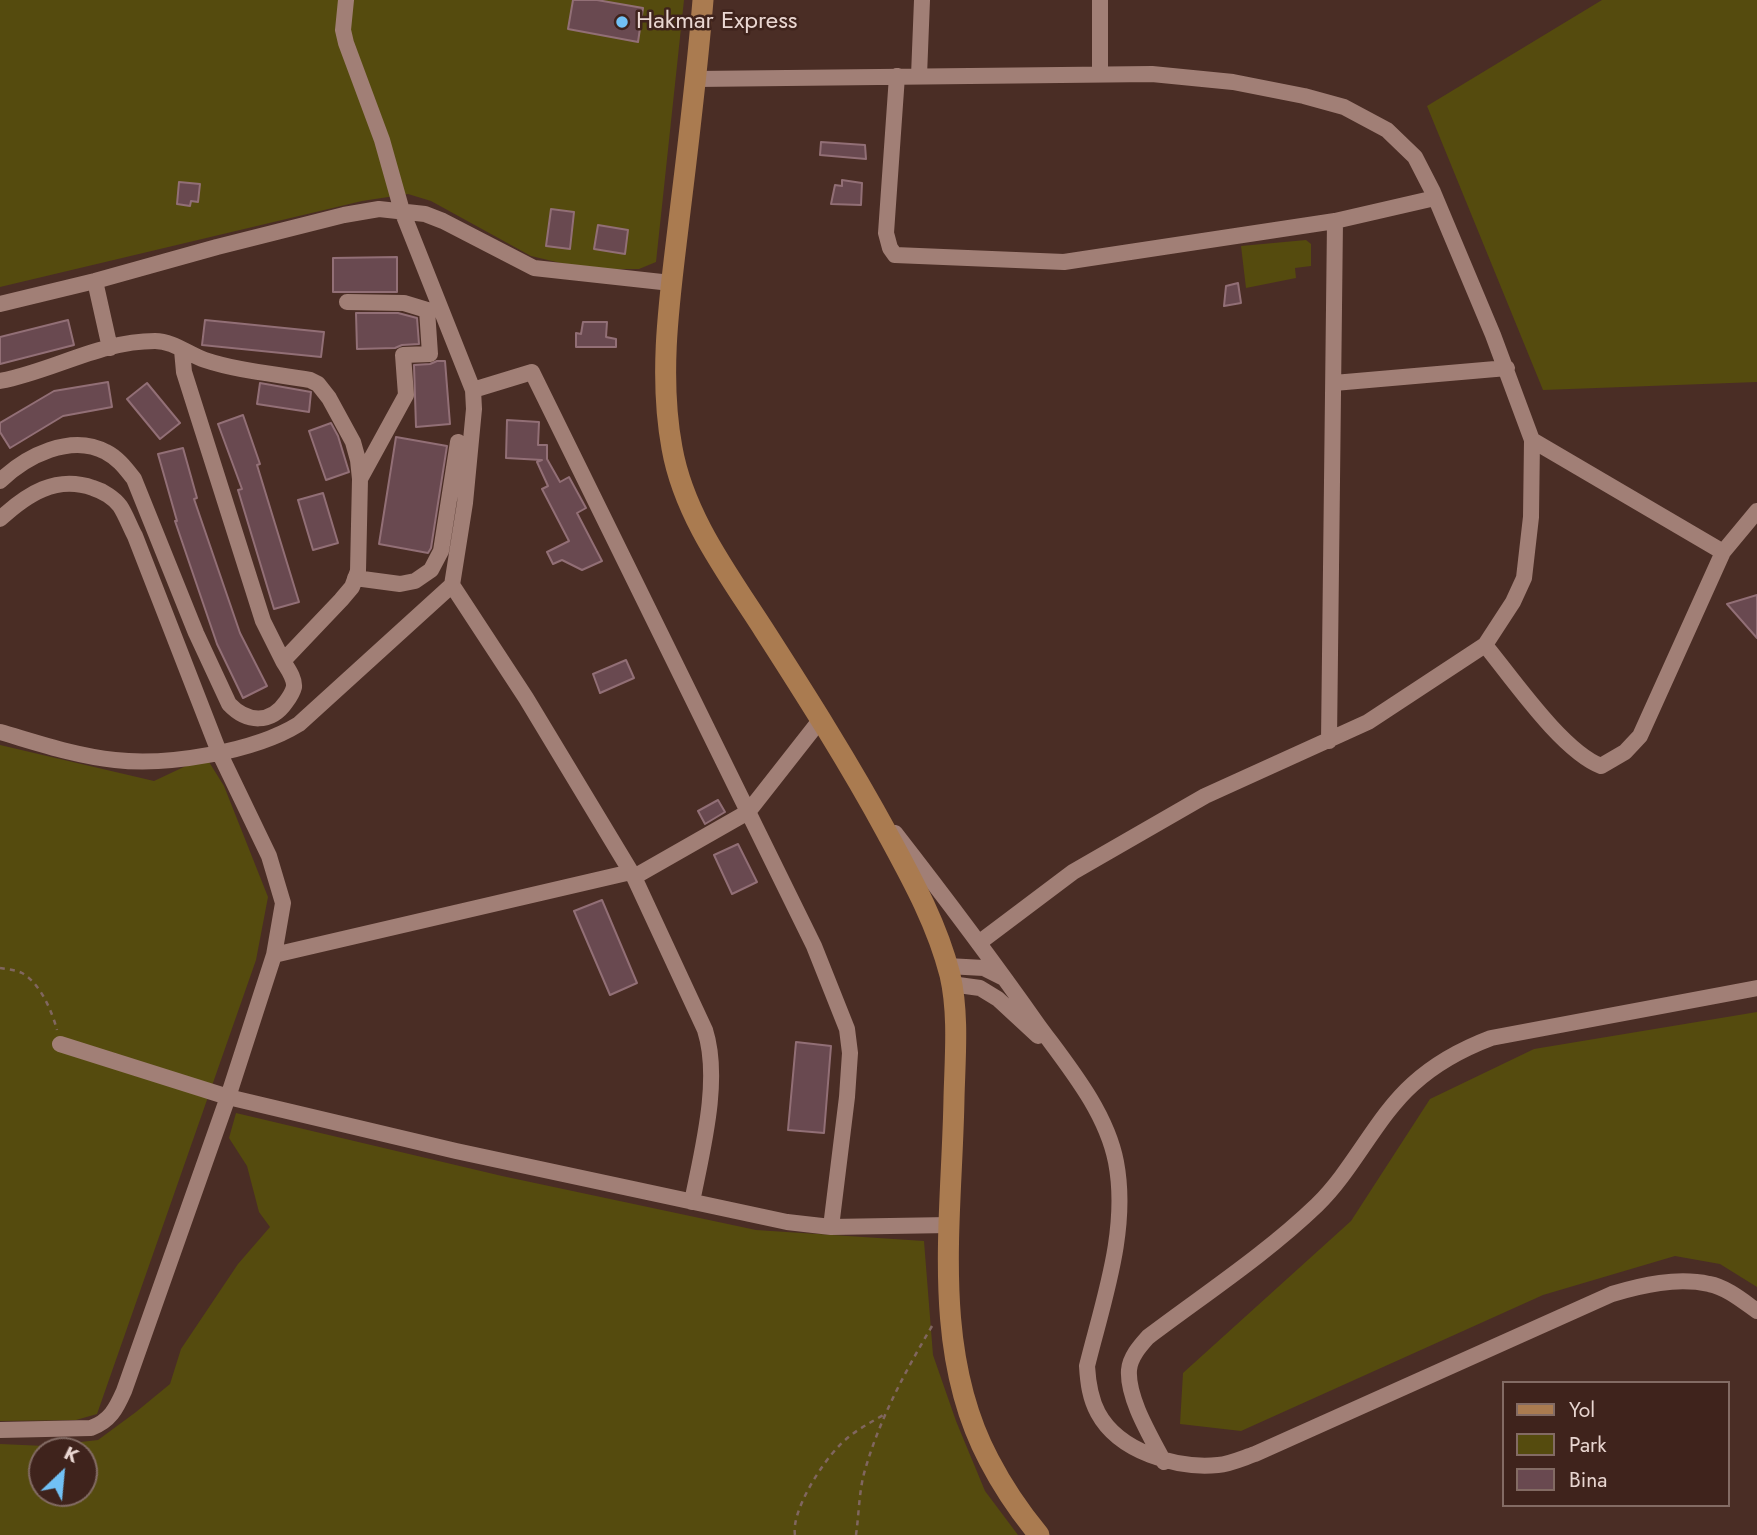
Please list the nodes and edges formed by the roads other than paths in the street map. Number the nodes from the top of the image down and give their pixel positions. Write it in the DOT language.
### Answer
graph roads {
  1 [pos="346,0"];
  2 [pos="703,0"];
  3 [pos="922,0"];
  4 [pos="1100,0"];
  5 [pos="1100,73"];
  6 [pos="897,76"];
  7 [pos="919,76"];
  8 [pos="696,79"];
  9 [pos="1435,198"];
  10 [pos="402,211"];
  11 [pos="1335,221"];
  12 [pos="94,281"];
  13 [pos="671,283"];
  14 [pos="346,302"];
  15 [pos="0,304"];
  16 [pos="110,348"];
  17 [pos="182,350"];
  18 [pos="1507,368"];
  19 [pos="0,381"];
  20 [pos="1334,383"];
  21 [pos="472,390"];
  22 [pos="1532,440"];
  23 [pos="458,442"];
  24 [pos="360,479"];
  25 [pos="0,481"];
  26 [pos="1757,511"];
  27 [pos="0,519"];
  28 [pos="1723,552"];
  29 [pos="355,578"];
  30 [pos="452,584"];
  31 [pos="1485,645"];
  32 [pos="283,661"];
  33 [pos="821,719"];
  34 [pos="0,732"];
  35 [pos="1329,741"];
  36 [pos="219,752"];
  37 [pos="869,799"];
  38 [pos="748,812"];
  39 [pos="632,874"];
  40 [pos="980,942"];
  41 [pos="274,956"];
  42 [pos="949,975"];
  43 [pos="1006,979"];
  44 [pos="1757,988"];
  45 [pos="60,1044"];
  46 [pos="1063,1060"];
  47 [pos="228,1097"];
  48 [pos="692,1202"];
  49 [pos="949,1225"];
  50 [pos="831,1227"];
  51 [pos="1757,1311"];
  52 [pos="0,1430"];
  53 [pos="1164,1462"];
  54 [pos="1039,1535"];
  1 -- 10 [label="street"];
  2 -- 8 [label="main road"];
  3 -- 7 [label="street"];
  4 -- 5 [label="street"];
  5 -- 7 [label="street"];
  5 -- 9 [label="street"];
  6 -- 7 [label="street"];
  6 -- 8 [label="street"];
  6 -- 11 [label="street"];
  8 -- 13 [label="main road"];
  9 -- 11 [label="street"];
  9 -- 18 [label="street"];
  10 -- 12 [label="street"];
  10 -- 13 [label="street"];
  10 -- 21 [label="street"];
  11 -- 20 [label="street"];
  12 -- 15 [label="street"];
  12 -- 16 [label="street"];
  13 -- 33 [label="main road"];
  14 -- 24 [label="street"];
  16 -- 17 [label="street"];
  16 -- 19 [label="street"];
  17 -- 24 [label="street"];
  17 -- 32 [label="street"];
  18 -- 20 [label="street"];
  18 -- 22 [label="street"];
  20 -- 35 [label="street"];
  21 -- 30 [label="street"];
  21 -- 38 [label="street"];
  22 -- 28 [label="street"];
  22 -- 31 [label="street"];
  23 -- 29 [label="street"];
  24 -- 29 [label="street"];
  25 -- 32 [label="street"];
  26 -- 28 [label="street"];
  27 -- 36 [label="street"];
  28 -- 31 [label="street"];
  29 -- 32 [label="street"];
  30 -- 36 [label="street"];
  30 -- 39 [label="street"];
  31 -- 35 [label="street"];
  33 -- 37 [label="main road"];
  33 -- 38 [label="street"];
  34 -- 36 [label="street"];
  35 -- 40 [label="street"];
  36 -- 41 [label="street"];
  37 -- 40 [label="street"];
  37 -- 42 [label="main road"];
  38 -- 39 [label="street"];
  38 -- 50 [label="street"];
  39 -- 41 [label="street"];
  39 -- 48 [label="street"];
  40 -- 43 [label="street"];
  41 -- 47 [label="street"];
  42 -- 43 [label="street"];
  42 -- 46 [label="street"];
  42 -- 49 [label="main road"];
  43 -- 46 [label="street"];
  44 -- 53 [label="street"];
  45 -- 47 [label="street"];
  46 -- 53 [label="street"];
  47 -- 48 [label="street"];
  47 -- 52 [label="street"];
  48 -- 50 [label="street"];
  49 -- 50 [label="street"];
  49 -- 54 [label="main road"];
  51 -- 53 [label="street"];
}
